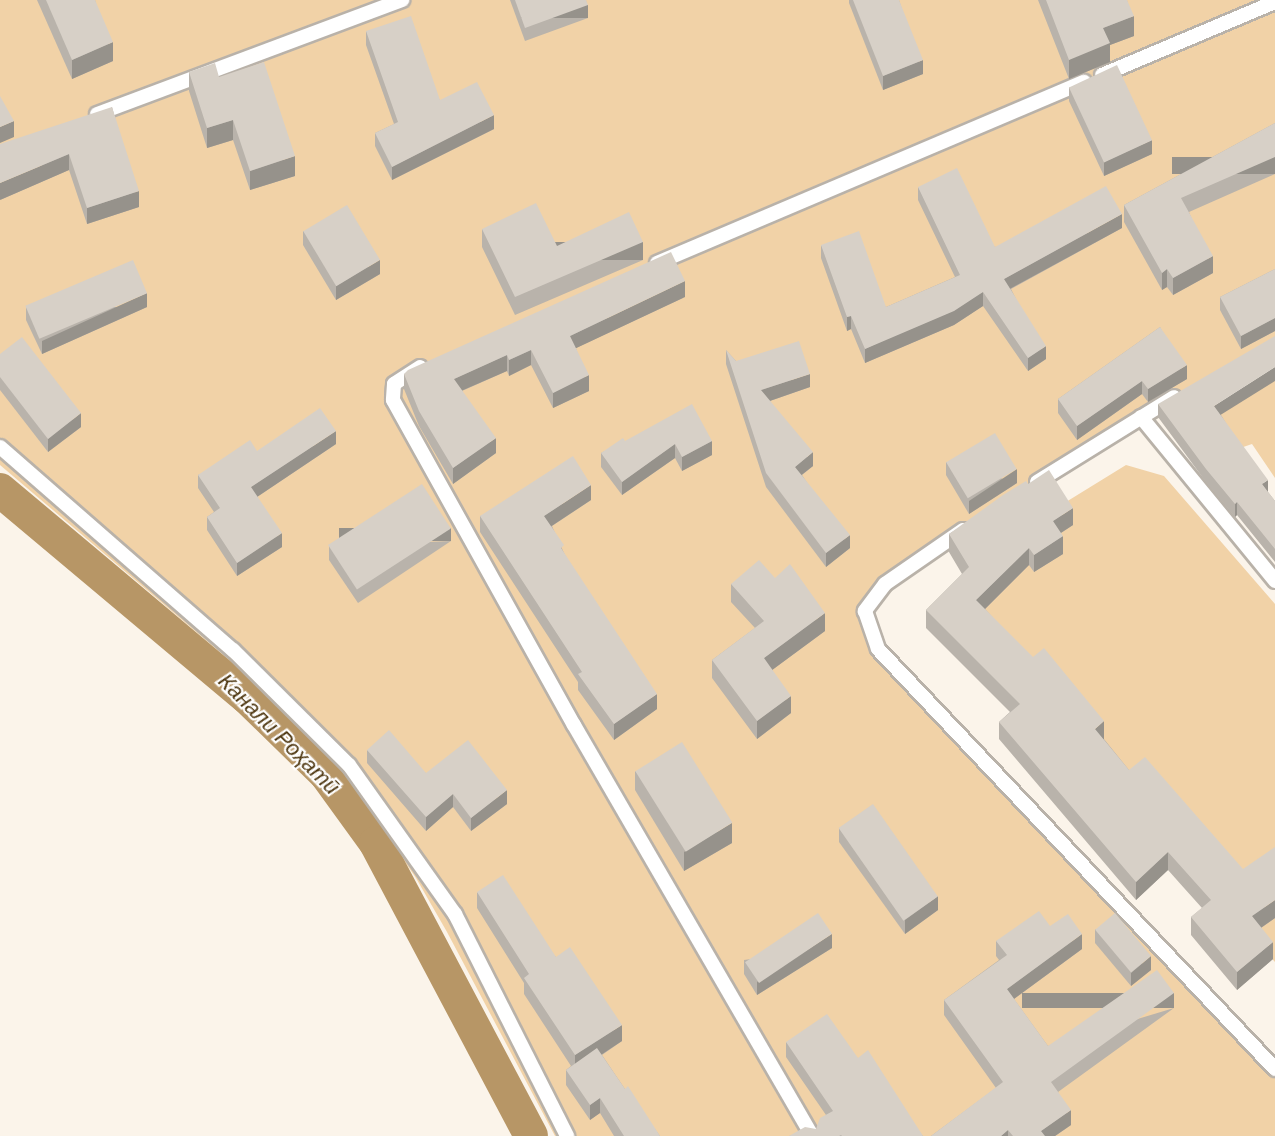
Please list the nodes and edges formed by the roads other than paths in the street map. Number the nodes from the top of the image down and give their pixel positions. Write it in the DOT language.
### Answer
graph roads {
  1 [pos="402,0"];
  2 [pos="1275,2"];
  3 [pos="87,117"];
  4 [pos="642,270"];
  5 [pos="439,358"];
  6 [pos="1190,387"];
  7 [pos="1141,417"];
  8 [pos="0,447"];
  9 [pos="1029,486"];
  10 [pos="971,524"];
  11 [pos="1275,581"];
  12 [pos="1275,1069"];
  13 [pos="567,1136"];
  14 [pos="812,1136"];
  1 -- 3 [label="lane"];
  2 -- 4 [label="lane"];
  5 -- 14 [label="lane"];
  6 -- 7 [label="lane"];
  7 -- 9 [label="lane"];
  7 -- 11 [label="lane"];
  8 -- 13 [label="lane"];
  10 -- 12 [label="lane"];
}
